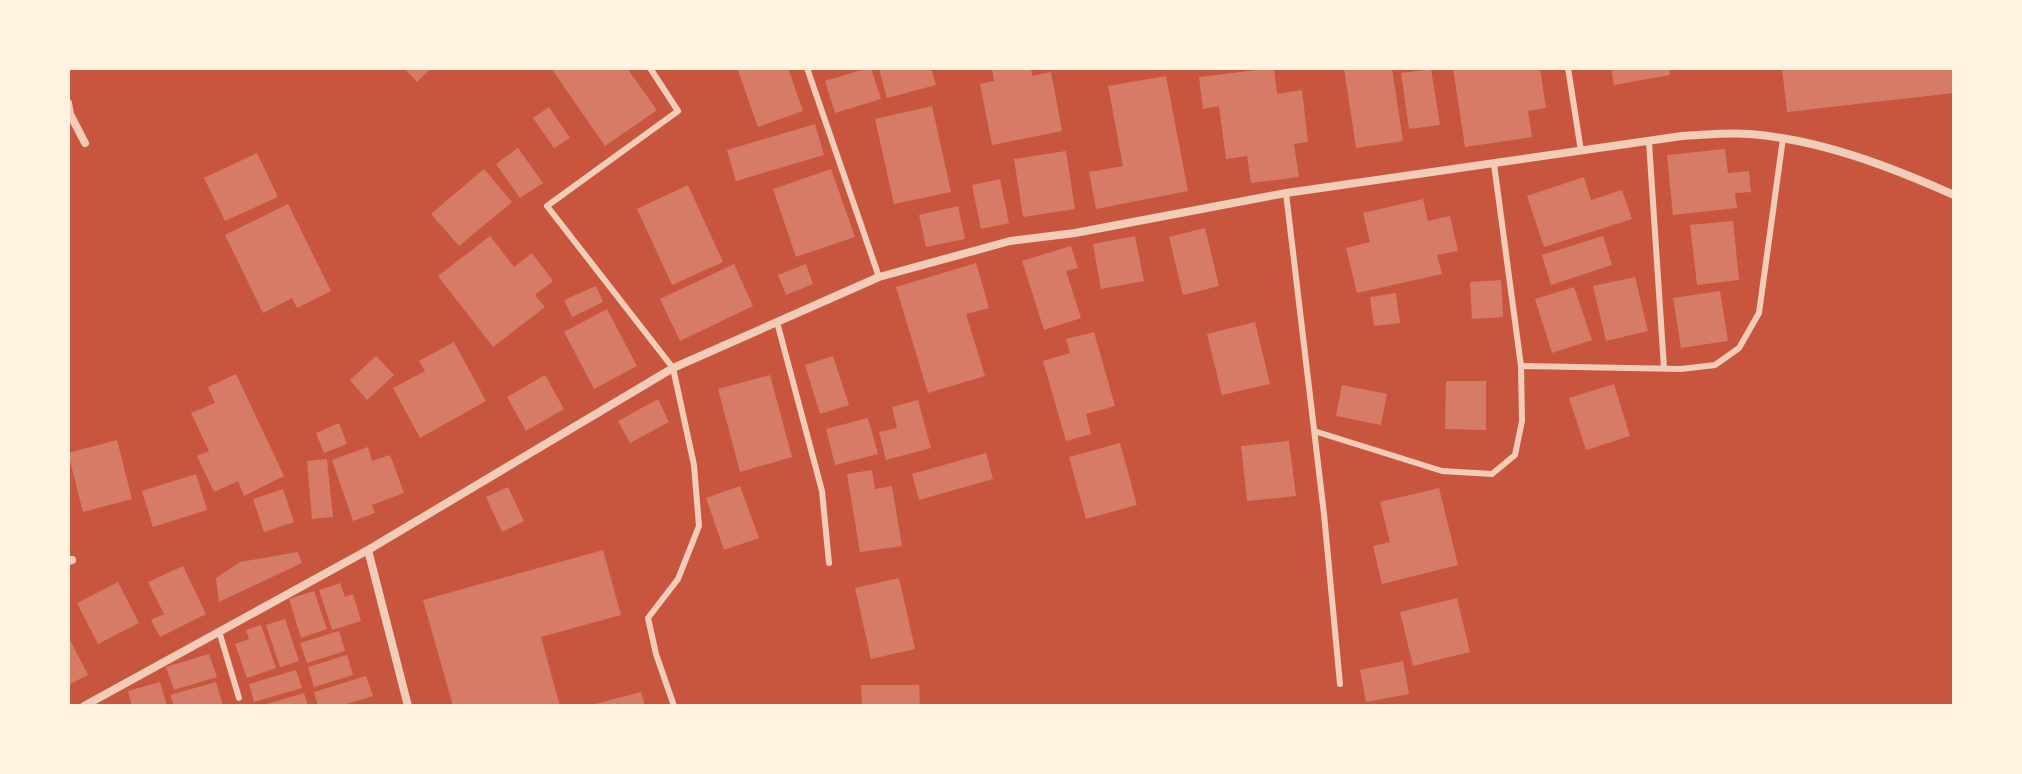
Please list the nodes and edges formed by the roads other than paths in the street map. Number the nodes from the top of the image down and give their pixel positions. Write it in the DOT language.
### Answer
graph roads {
  1 [pos="650,68"];
  2 [pos="807,68"];
  3 [pos="1568,68"];
  4 [pos="68,103"];
  5 [pos="1783,138"];
  6 [pos="1649,142"];
  7 [pos="85,143"];
  8 [pos="1581,152"];
  9 [pos="1494,164"];
  10 [pos="1286,193"];
  11 [pos="1954,195"];
  12 [pos="879,277"];
  13 [pos="777,322"];
  14 [pos="1521,366"];
  15 [pos="673,368"];
  16 [pos="1664,368"];
  17 [pos="1314,431"];
  18 [pos="368,550"];
  19 [pos="829,563"];
  20 [pos="219,631"];
  21 [pos="1340,684"];
  22 [pos="239,698"];
  23 [pos="84,706"];
  24 [pos="408,706"];
  25 [pos="674,706"];
  1 -- 15 [label="lane"];
  2 -- 12 [label="lane"];
  3 -- 8 [label="lane"];
  4 -- 7 [label="street"];
  5 -- 6 [label="street"];
  5 -- 11 [label="street"];
  5 -- 16 [label="lane"];
  6 -- 8 [label="street"];
  6 -- 16 [label="lane"];
  8 -- 9 [label="street"];
  9 -- 10 [label="street"];
  9 -- 14 [label="lane"];
  10 -- 12 [label="street"];
  10 -- 17 [label="lane"];
  12 -- 13 [label="street"];
  13 -- 15 [label="street"];
  13 -- 19 [label="lane"];
  14 -- 16 [label="lane"];
  14 -- 17 [label="lane"];
  15 -- 18 [label="street"];
  15 -- 25 [label="lane"];
  17 -- 21 [label="lane"];
  18 -- 20 [label="street"];
  18 -- 24 [label="street"];
  20 -- 22 [label="lane"];
  20 -- 23 [label="street"];
}
